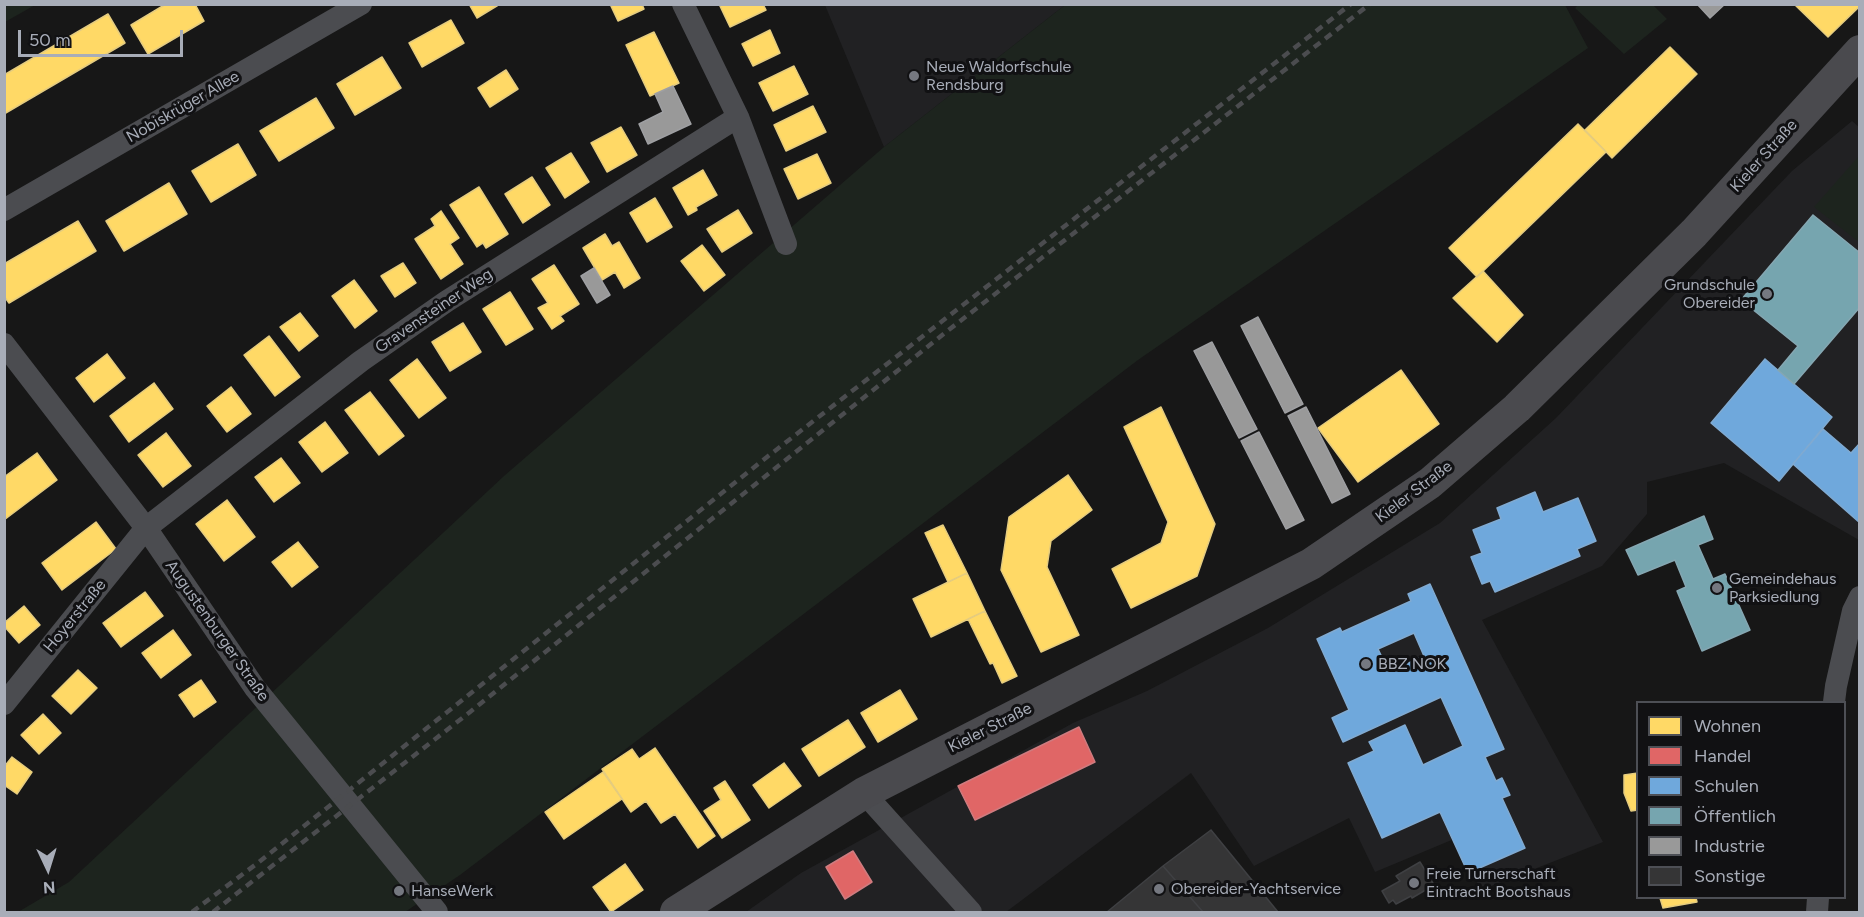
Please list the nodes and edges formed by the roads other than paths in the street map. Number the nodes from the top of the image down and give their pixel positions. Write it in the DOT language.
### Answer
graph roads {
  1 [pos="361,4"];
  2 [pos="683,4"];
  3 [pos="1860,51"];
  4 [pos="738,117"];
  5 [pos="4,210"];
  6 [pos="786,244"];
  7 [pos="4,345"];
  8 [pos="146,528"];
  9 [pos="1860,597"];
  10 [pos="1834,701"];
  11 [pos="4,705"];
  12 [pos="864,793"];
  13 [pos="437,912"];
  14 [pos="676,912"];
  15 [pos="971,912"];
  1 -- 5 [label="street, Nobiskrüger Allee"];
  2 -- 4 [label="street"];
  3 -- 12 [label="main road, Kieler Straße"];
  4 -- 6 [label="street"];
  4 -- 8 [label="street, Gravensteiner Weg"];
  7 -- 8 [label="street, Augustenburger Straße"];
  8 -- 11 [label="street, Hoyerstraße"];
  8 -- 13 [label="street, Augustenburger Straße"];
  9 -- 10 [label="street"];
  12 -- 14 [label="main road, Kieler Straße"];
  12 -- 15 [label="street"];
}
